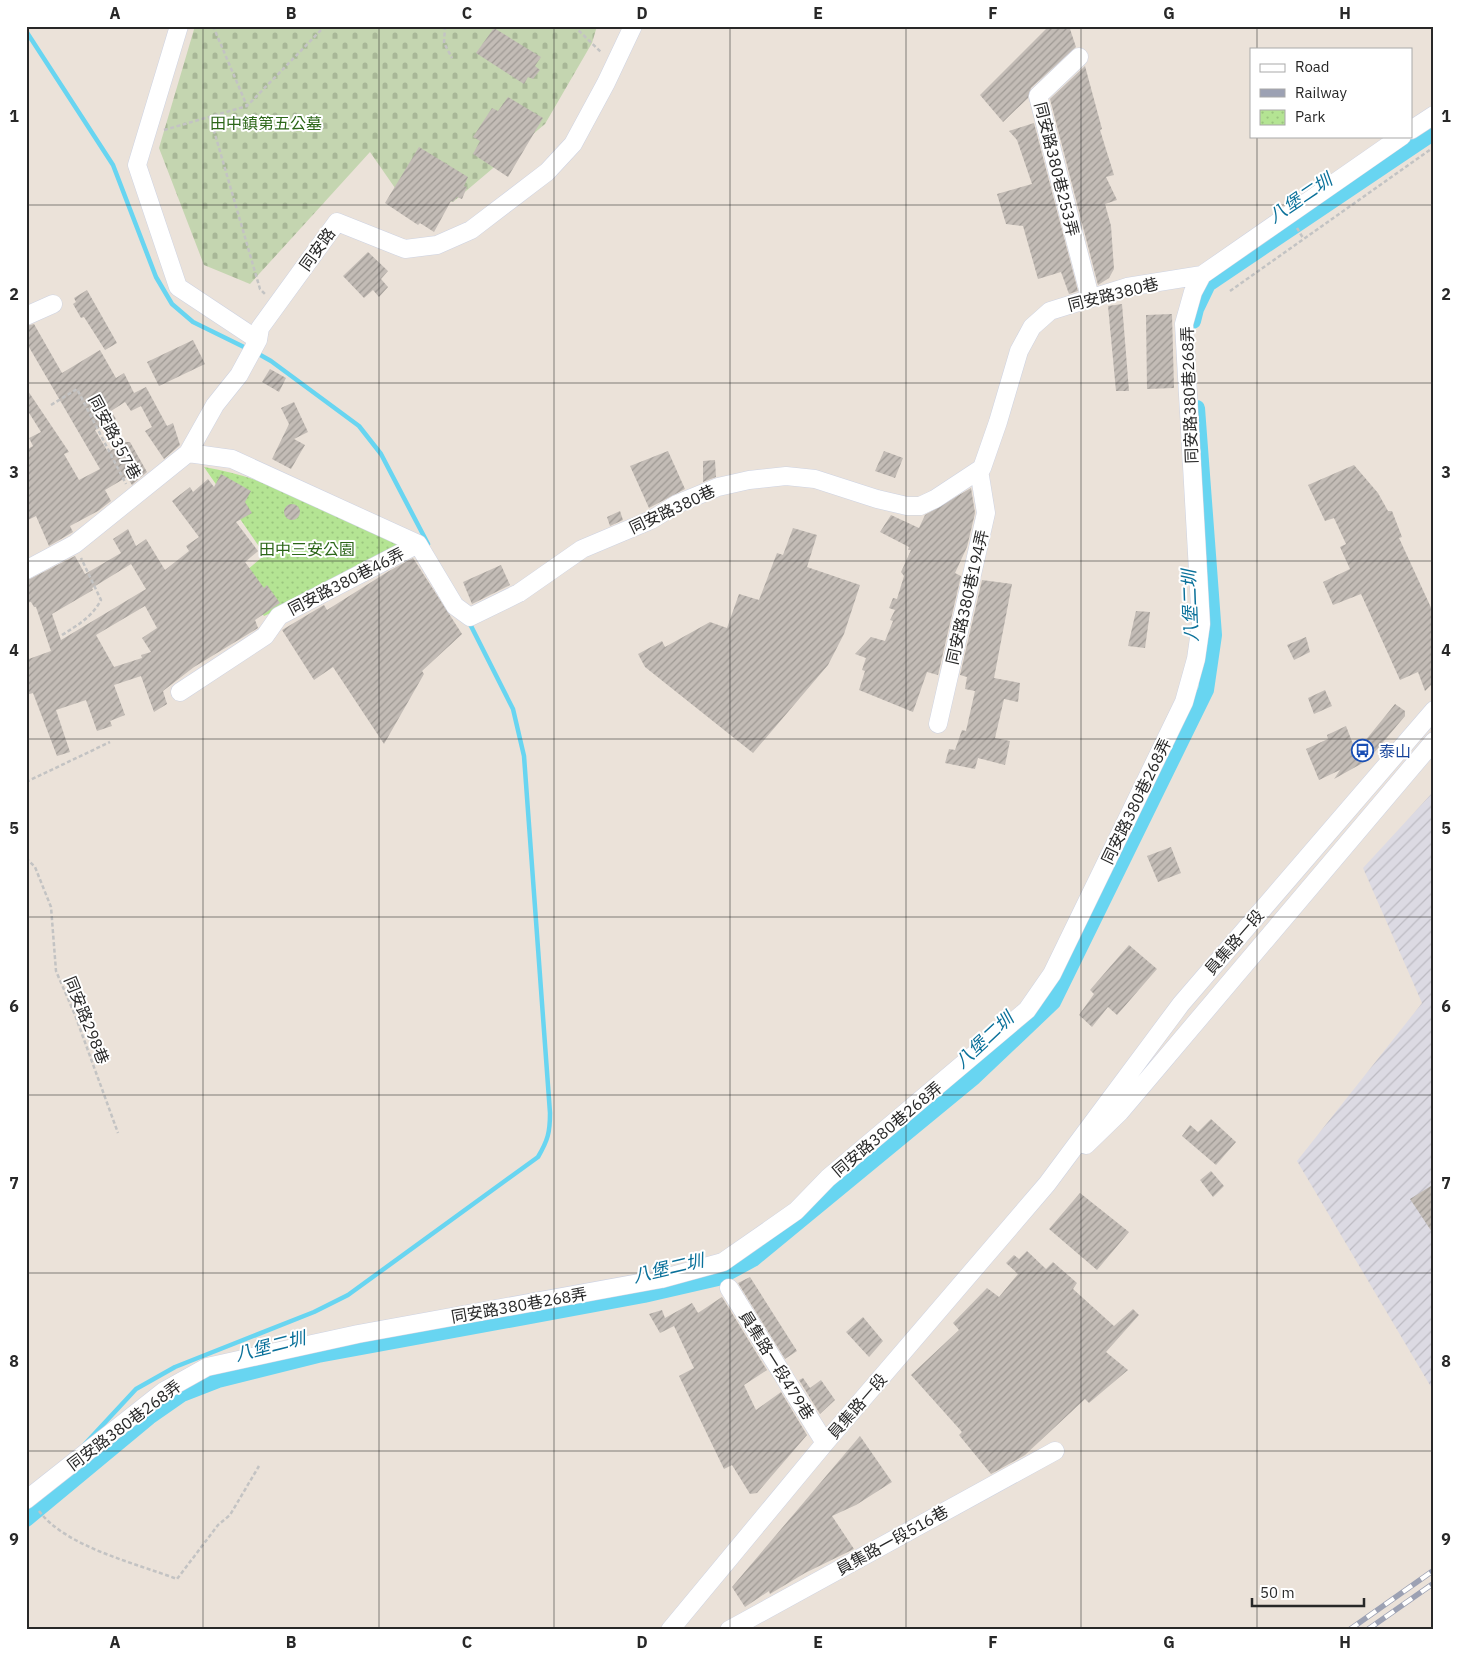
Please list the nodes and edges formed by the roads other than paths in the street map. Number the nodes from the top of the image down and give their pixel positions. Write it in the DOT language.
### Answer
graph roads {
  1 [pos="178,26"];
  2 [pos="633,26"];
  3 [pos="1079,57"];
  4 [pos="1434,115"];
  5 [pos="1412,129"];
  6 [pos="1399,138"];
  7 [pos="1202,275"];
  8 [pos="1090,298"];
  9 [pos="53,304"];
  10 [pos="26,316"];
  11 [pos="258,340"];
  12 [pos="188,453"];
  13 [pos="979,470"];
  14 [pos="418,544"];
  15 [pos="26,570"];
  16 [pos="180,692"];
  17 [pos="1434,710"];
  18 [pos="938,724"];
  19 [pos="1415,732"];
  20 [pos="1432,745"];
  21 [pos="1046,1184"];
  22 [pos="729,1288"];
  23 [pos="825,1443"];
  24 [pos="1055,1451"];
  25 [pos="26,1500"];
  26 [pos="670,1630"];
  27 [pos="729,1630"];
  1 -- 11 [label="street"];
  2 -- 11 [label="street, 同安路"];
  3 -- 8 [label="street, 同安路380巷253弄"];
  4 -- 5 [label="street"];
  6 -- 7 [label="street"];
  7 -- 8 [label="street, 同安路380巷"];
  7 -- 25 [label="street, 同安路380巷268弄"];
  8 -- 13 [label="street, 同安路380巷"];
  9 -- 10 [label="street"];
  11 -- 12 [label="street, 同安路"];
  12 -- 14 [label="street"];
  12 -- 15 [label="street, 同安路"];
  13 -- 14 [label="street, 同安路380巷"];
  13 -- 18 [label="street, 同安路380巷194弄"];
  14 -- 16 [label="street, 同安路380巷46弄"];
  17 -- 19 [label="street, 員集路一段"];
  19 -- 20 [label="street"];
  19 -- 21 [label="street, 員集路一段"];
  20 -- 21 [label="street, 員集路一段"];
  21 -- 23 [label="street, 員集路一段"];
  22 -- 23 [label="street, 員集路一段479巷"];
  23 -- 26 [label="street, 員集路一段"];
  24 -- 27 [label="street, 員集路一段516巷"];
}
